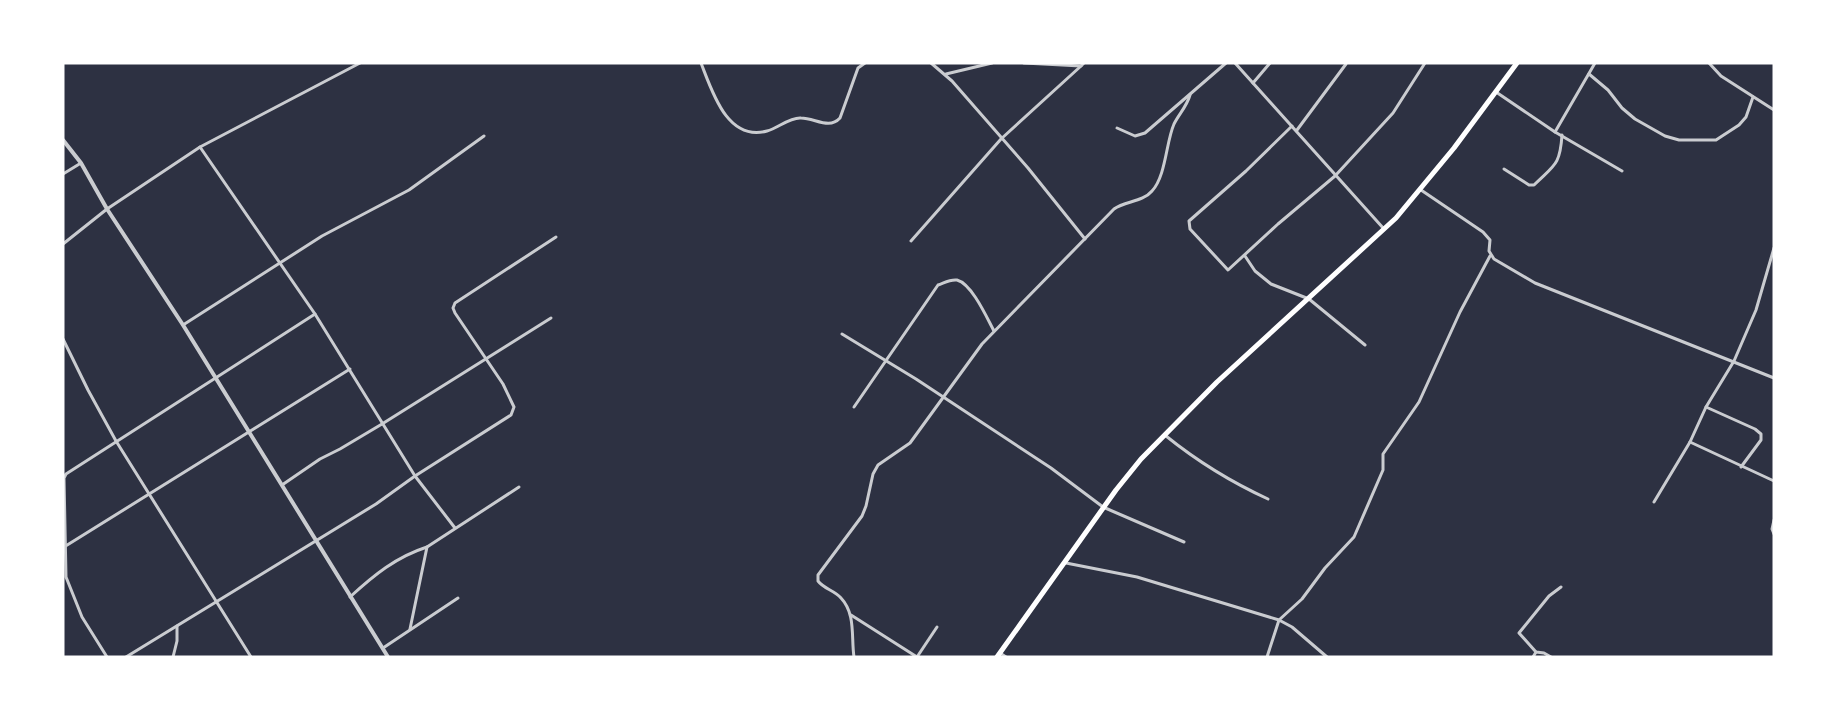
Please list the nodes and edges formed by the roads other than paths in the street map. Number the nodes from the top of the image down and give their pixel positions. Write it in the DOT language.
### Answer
graph roads {
  1 [pos="360,63"];
  2 [pos="701,63"];
  3 [pos="865,63"];
  4 [pos="931,63"];
  5 [pos="992,63"];
  6 [pos="1024,63"];
  7 [pos="1226,63"];
  8 [pos="1235,63"];
  9 [pos="1270,63"];
  10 [pos="1425,63"];
  11 [pos="1515,63"];
  12 [pos="1595,63"];
  13 [pos="1709,63"];
  14 [pos="1346,64"];
  15 [pos="1083,65"];
  16 [pos="946,74"];
  17 [pos="1589,74"];
  18 [pos="1253,83"];
  19 [pos="1496,92"];
  20 [pos="1190,95"];
  21 [pos="1753,97"];
  22 [pos="1774,110"];
  23 [pos="1292,126"];
  24 [pos="1117,128"];
  25 [pos="1297,130"];
  26 [pos="1555,132"];
  27 [pos="1562,135"];
  28 [pos="484,136"];
  29 [pos="1001,139"];
  30 [pos="63,140"];
  31 [pos="200,147"];
  32 [pos="81,163"];
  33 [pos="1504,169"];
  34 [pos="1622,171"];
  35 [pos="63,174"];
  36 [pos="1335,176"];
  37 [pos="1421,189"];
  38 [pos="107,209"];
  39 [pos="1384,229"];
  40 [pos="556,237"];
  41 [pos="1085,239"];
  42 [pos="910,241"];
  43 [pos="63,244"];
  44 [pos="1774,248"];
  45 [pos="1245,256"];
  46 [pos="1490,256"];
  47 [pos="280,263"];
  48 [pos="1308,299"];
  49 [pos="315,314"];
  50 [pos="551,318"];
  51 [pos="183,325"];
  52 [pos="994,331"];
  53 [pos="842,334"];
  54 [pos="63,339"];
  55 [pos="1365,345"];
  56 [pos="485,358"];
  57 [pos="885,360"];
  58 [pos="1734,361"];
  59 [pos="350,369"];
  60 [pos="1774,378"];
  61 [pos="217,379"];
  62 [pos="944,398"];
  63 [pos="854,406"];
  64 [pos="1706,407"];
  65 [pos="382,424"];
  66 [pos="249,431"];
  67 [pos="1164,435"];
  68 [pos="116,441"];
  69 [pos="1690,442"];
  70 [pos="1741,467"];
  71 [pos="415,476"];
  72 [pos="1774,481"];
  73 [pos="282,485"];
  74 [pos="519,487"];
  75 [pos="150,493"];
  76 [pos="1268,500"];
  77 [pos="1654,502"];
  78 [pos="1103,507"];
  79 [pos="1774,520"];
  80 [pos="455,528"];
  81 [pos="1774,534"];
  82 [pos="316,541"];
  83 [pos="1184,542"];
  84 [pos="64,547"];
  85 [pos="427,547"];
  86 [pos="1064,563"];
  87 [pos="1560,587"];
  88 [pos="350,597"];
  89 [pos="458,598"];
  90 [pos="216,603"];
  91 [pos="851,615"];
  92 [pos="1279,620"];
  93 [pos="177,626"];
  94 [pos="937,627"];
  95 [pos="410,630"];
  96 [pos="383,648"];
  97 [pos="1536,652"];
  98 [pos="249,653"];
  99 [pos="998,655"];
  100 [pos="107,657"];
  101 [pos="126,657"];
  102 [pos="173,657"];
  103 [pos="243,657"];
  104 [pos="251,657"];
  105 [pos="388,657"];
  106 [pos="854,657"];
  107 [pos="917,657"];
  108 [pos="1006,657"];
  109 [pos="1268,657"];
  110 [pos="1327,657"];
  111 [pos="1533,657"];
  112 [pos="1551,657"];
  1 -- 31 [label="street"];
  2 -- 3 [label="street"];
  4 -- 16 [label="street"];
  5 -- 16 [label="street"];
  6 -- 15 [label="street"];
  7 -- 20 [label="street"];
  8 -- 18 [label="street"];
  9 -- 18 [label="street"];
  10 -- 36 [label="street"];
  11 -- 19 [label="highway"];
  12 -- 17 [label="street"];
  13 -- 21 [label="street"];
  14 -- 25 [label="street"];
  15 -- 29 [label="street"];
  16 -- 29 [label="street"];
  17 -- 21 [label="street"];
  17 -- 26 [label="street"];
  18 -- 23 [label="street"];
  19 -- 26 [label="street"];
  19 -- 37 [label="highway"];
  20 -- 24 [label="street"];
  20 -- 41 [label="street"];
  21 -- 22 [label="street"];
  23 -- 25 [label="street"];
  23 -- 45 [label="street"];
  25 -- 36 [label="street"];
  26 -- 27 [label="street"];
  27 -- 33 [label="street"];
  27 -- 34 [label="street"];
  28 -- 47 [label="street"];
  29 -- 41 [label="street"];
  29 -- 42 [label="street"];
  30 -- 32 [label="street"];
  31 -- 38 [label="street"];
  31 -- 47 [label="street"];
  32 -- 35 [label="street"];
  32 -- 38 [label="street"];
  36 -- 39 [label="street"];
  36 -- 45 [label="street"];
  37 -- 39 [label="highway"];
  37 -- 46 [label="street"];
  38 -- 43 [label="street"];
  38 -- 51 [label="street"];
  39 -- 48 [label="highway"];
  40 -- 56 [label="street"];
  41 -- 52 [label="street"];
  44 -- 58 [label="street"];
  45 -- 48 [label="street"];
  46 -- 58 [label="street"];
  46 -- 92 [label="street"];
  47 -- 49 [label="street"];
  47 -- 51 [label="street"];
  48 -- 55 [label="street"];
  48 -- 67 [label="highway"];
  49 -- 59 [label="street"];
  49 -- 61 [label="street"];
  50 -- 56 [label="street"];
  51 -- 61 [label="street"];
  52 -- 57 [label="street"];
  52 -- 62 [label="street"];
  53 -- 57 [label="street"];
  54 -- 68 [label="street"];
  56 -- 65 [label="street"];
  56 -- 71 [label="street"];
  57 -- 62 [label="street"];
  57 -- 63 [label="street"];
  58 -- 60 [label="street"];
  58 -- 64 [label="street"];
  59 -- 65 [label="street"];
  59 -- 66 [label="street"];
  61 -- 66 [label="street"];
  61 -- 68 [label="street"];
  62 -- 78 [label="street"];
  62 -- 91 [label="street"];
  64 -- 69 [label="street"];
  64 -- 70 [label="street"];
  65 -- 71 [label="street"];
  65 -- 73 [label="street"];
  66 -- 73 [label="street"];
  66 -- 75 [label="street"];
  67 -- 76 [label="street"];
  67 -- 78 [label="highway"];
  68 -- 75 [label="street"];
  68 -- 84 [label="street"];
  69 -- 70 [label="street"];
  69 -- 77 [label="street"];
  70 -- 72 [label="street"];
  71 -- 80 [label="street"];
  71 -- 82 [label="street"];
  73 -- 82 [label="street"];
  74 -- 80 [label="street"];
  75 -- 84 [label="street"];
  75 -- 90 [label="street"];
  78 -- 83 [label="street"];
  78 -- 86 [label="highway"];
  79 -- 81 [label="street"];
  80 -- 85 [label="street"];
  82 -- 88 [label="street"];
  82 -- 90 [label="street"];
  84 -- 100 [label="street"];
  85 -- 88 [label="street"];
  85 -- 95 [label="street"];
  86 -- 92 [label="street"];
  86 -- 99 [label="highway"];
  87 -- 97 [label="street"];
  88 -- 96 [label="street"];
  89 -- 95 [label="street"];
  90 -- 93 [label="street"];
  90 -- 98 [label="street"];
  91 -- 106 [label="street"];
  91 -- 107 [label="street"];
  92 -- 109 [label="street"];
  92 -- 110 [label="street"];
  93 -- 101 [label="street"];
  93 -- 102 [label="street"];
  94 -- 107 [label="street"];
  95 -- 96 [label="street"];
  96 -- 105 [label="street"];
  97 -- 111 [label="street"];
  97 -- 112 [label="street"];
  98 -- 103 [label="street"];
  98 -- 104 [label="street"];
  99 -- 108 [label="street"];
}
